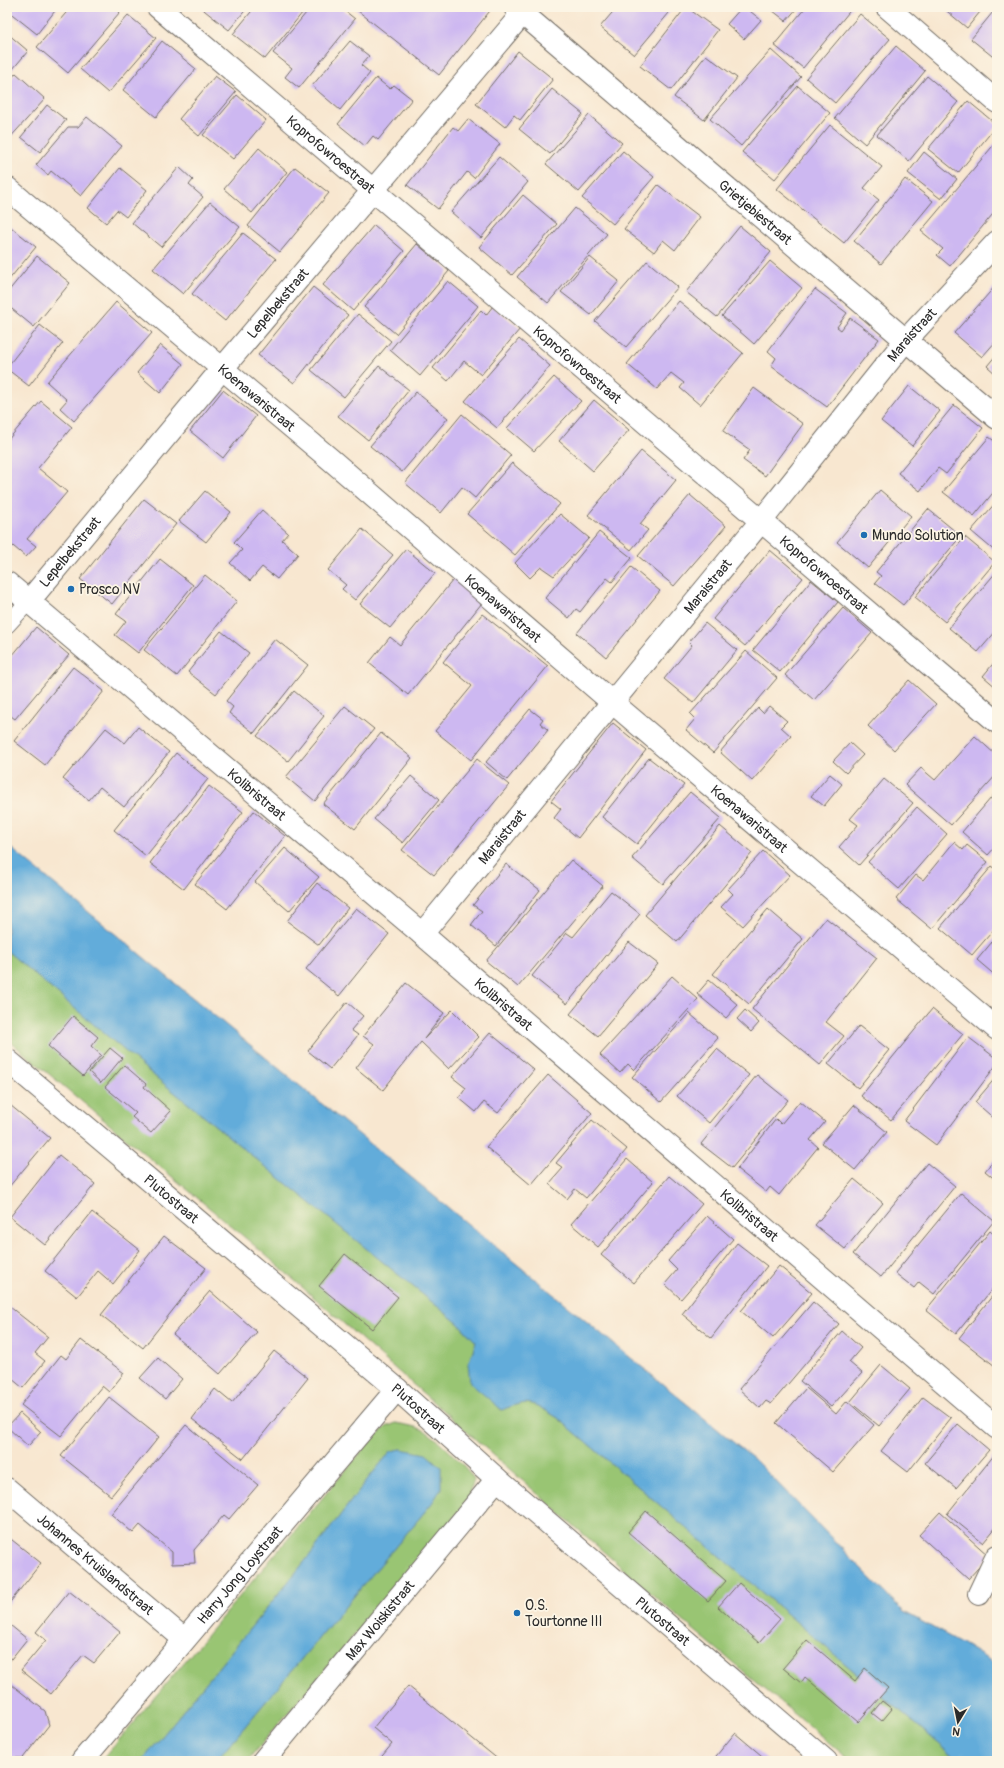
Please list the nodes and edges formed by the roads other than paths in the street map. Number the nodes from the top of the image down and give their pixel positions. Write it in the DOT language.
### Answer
graph roads {
  1 [pos="158,7"];
  2 [pos="887,7"];
  3 [pos="522,9"];
  4 [pos="997,102"];
  5 [pos="7,188"];
  6 [pos="372,191"];
  7 [pos="997,242"];
  8 [pos="905,341"];
  9 [pos="222,369"];
  10 [pos="997,418"];
  11 [pos="762,520"];
  12 [pos="7,583"];
  13 [pos="29,602"];
  14 [pos="7,625"];
  15 [pos="612,703"];
  16 [pos="997,722"];
  17 [pos="422,934"];
  18 [pos="997,1029"];
  19 [pos="7,1060"];
  20 [pos="397,1389"];
  21 [pos="997,1428"];
  22 [pos="497,1479"];
  23 [pos="7,1489"];
  24 [pos="997,1556"];
  25 [pos="979,1594"];
  26 [pos="184,1639"];
  27 [pos="82,1761"];
  28 [pos="263,1761"];
  29 [pos="826,1761"];
  1 -- 6 [label="street, Koprofowroestraat"];
  2 -- 4 [label="street"];
  3 -- 6 [label="street, Lepelbekstraat"];
  3 -- 8 [label="street, Grietjebiestraat"];
  5 -- 9 [label="street, Koenawaristraat"];
  6 -- 9 [label="street, Lepelbekstraat"];
  6 -- 11 [label="street, Koprofowroestraat"];
  7 -- 8 [label="street, Maraistraat"];
  8 -- 10 [label="street, Grietjebiestraat"];
  8 -- 11 [label="street, Maraistraat"];
  9 -- 13 [label="street, Lepelbekstraat"];
  9 -- 15 [label="street, Koenawaristraat"];
  11 -- 15 [label="street, Maraistraat"];
  11 -- 16 [label="street, Koprofowroestraat"];
  12 -- 13 [label="street, Kolibristraat"];
  13 -- 14 [label="lane"];
  13 -- 17 [label="street, Kolibristraat"];
  15 -- 17 [label="street, Maraistraat"];
  15 -- 18 [label="street, Koenawaristraat"];
  17 -- 21 [label="street, Kolibristraat"];
  19 -- 20 [label="street, Plutostraat"];
  20 -- 22 [label="street, Plutostraat"];
  20 -- 26 [label="street, Harry Jong Loystraat"];
  22 -- 28 [label="street, Max Woiskistraat"];
  22 -- 29 [label="street, Plutostraat"];
  23 -- 26 [label="street, Johannes Kruislandstraat"];
  24 -- 25 [label="street"];
  26 -- 27 [label="street, Harry Jong Loystraat"];
}
